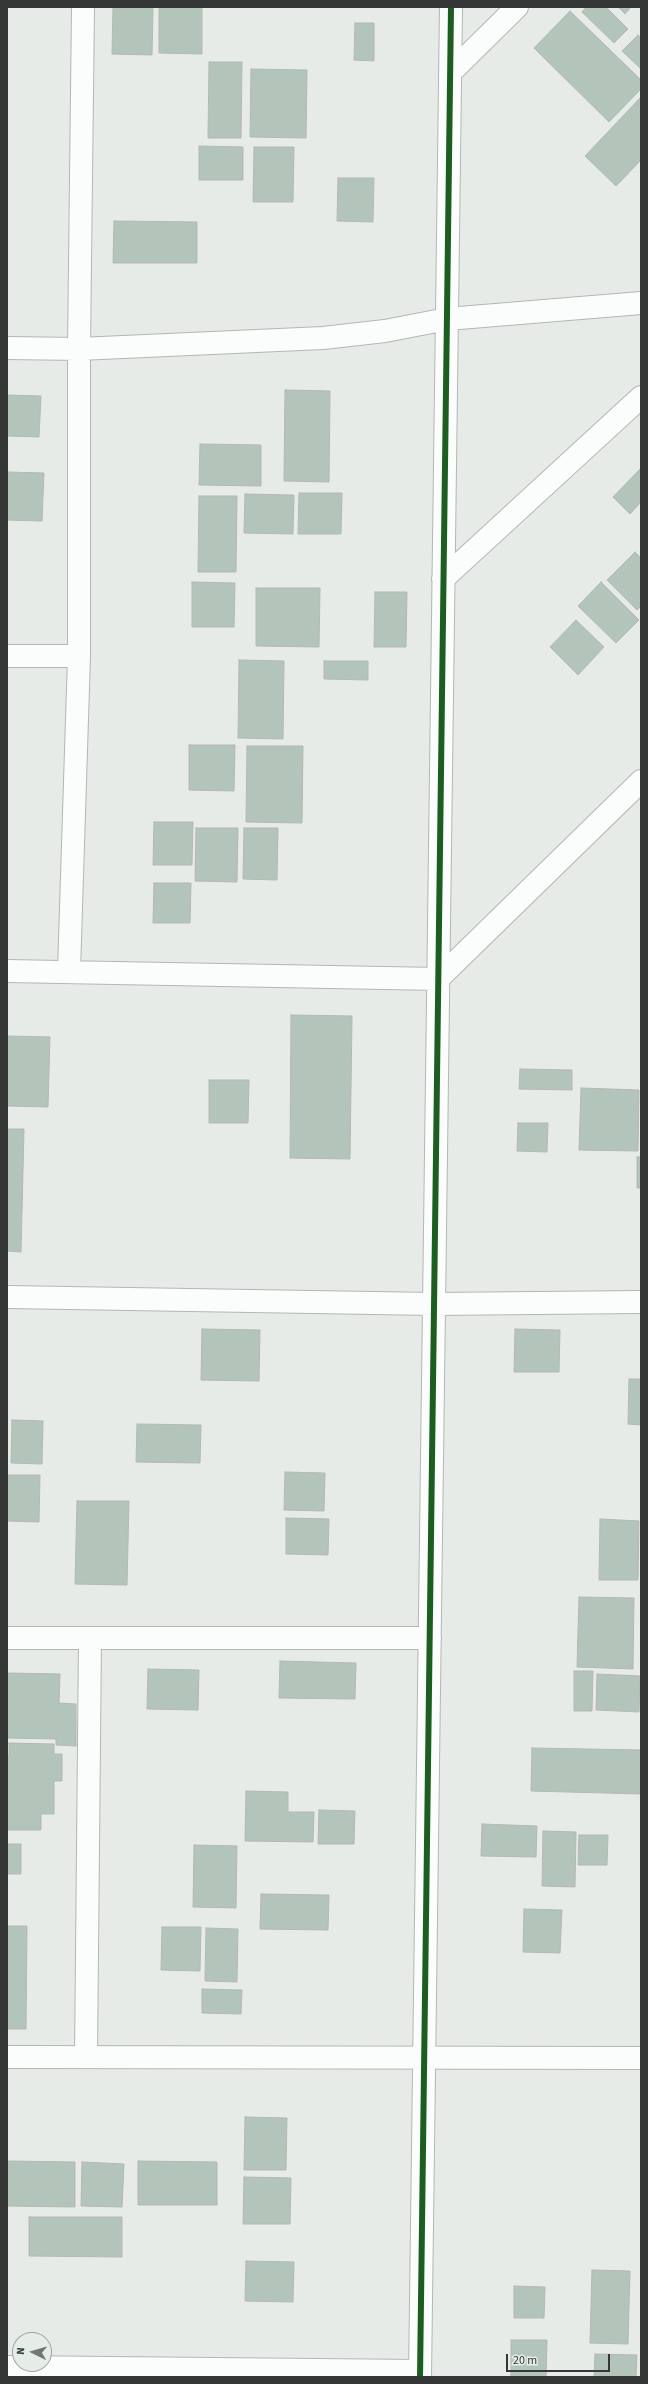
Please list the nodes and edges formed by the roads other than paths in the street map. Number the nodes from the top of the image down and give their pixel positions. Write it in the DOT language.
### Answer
graph roads {
  1 [pos="83,7"];
  2 [pos="451,7"];
  3 [pos="517,7"];
  4 [pos="450,73"];
  5 [pos="641,303"];
  6 [pos="447,320"];
  7 [pos="7,348"];
  8 [pos="79,349"];
  9 [pos="641,397"];
  10 [pos="443,578"];
  11 [pos="7,656"];
  12 [pos="79,656"];
  13 [pos="641,781"];
  14 [pos="7,971"];
  15 [pos="69,971"];
  16 [pos="438,979"];
  17 [pos="7,1297"];
  18 [pos="641,1302"];
  19 [pos="434,1304"];
  20 [pos="7,1638"];
  21 [pos="90,1638"];
  22 [pos="430,1638"];
  23 [pos="7,2057"];
  24 [pos="86,2057"];
  25 [pos="424,2058"];
  26 [pos="641,2058"];
  27 [pos="7,2368"];
  28 [pos="67,2372"];
  29 [pos="420,2374"];
  1 -- 8 [label="street"];
  2 -- 4 [label="street"];
  3 -- 4 [label="street"];
  4 -- 6 [label="street"];
  5 -- 6 [label="street"];
  6 -- 8 [label="street"];
  6 -- 10 [label="street"];
  7 -- 8 [label="street"];
  8 -- 12 [label="street"];
  9 -- 10 [label="street"];
  10 -- 16 [label="street"];
  11 -- 12 [label="street"];
  12 -- 15 [label="street"];
  13 -- 16 [label="street"];
  14 -- 15 [label="street"];
  15 -- 16 [label="street"];
  16 -- 19 [label="street"];
  17 -- 19 [label="street"];
  18 -- 19 [label="street"];
  19 -- 22 [label="street"];
  20 -- 21 [label="street"];
  21 -- 22 [label="street"];
  21 -- 24 [label="street"];
  22 -- 25 [label="street"];
  23 -- 24 [label="street"];
  24 -- 25 [label="street"];
  25 -- 26 [label="street"];
  25 -- 29 [label="street"];
  27 -- 28 [label="street"];
  28 -- 29 [label="street"];
}
